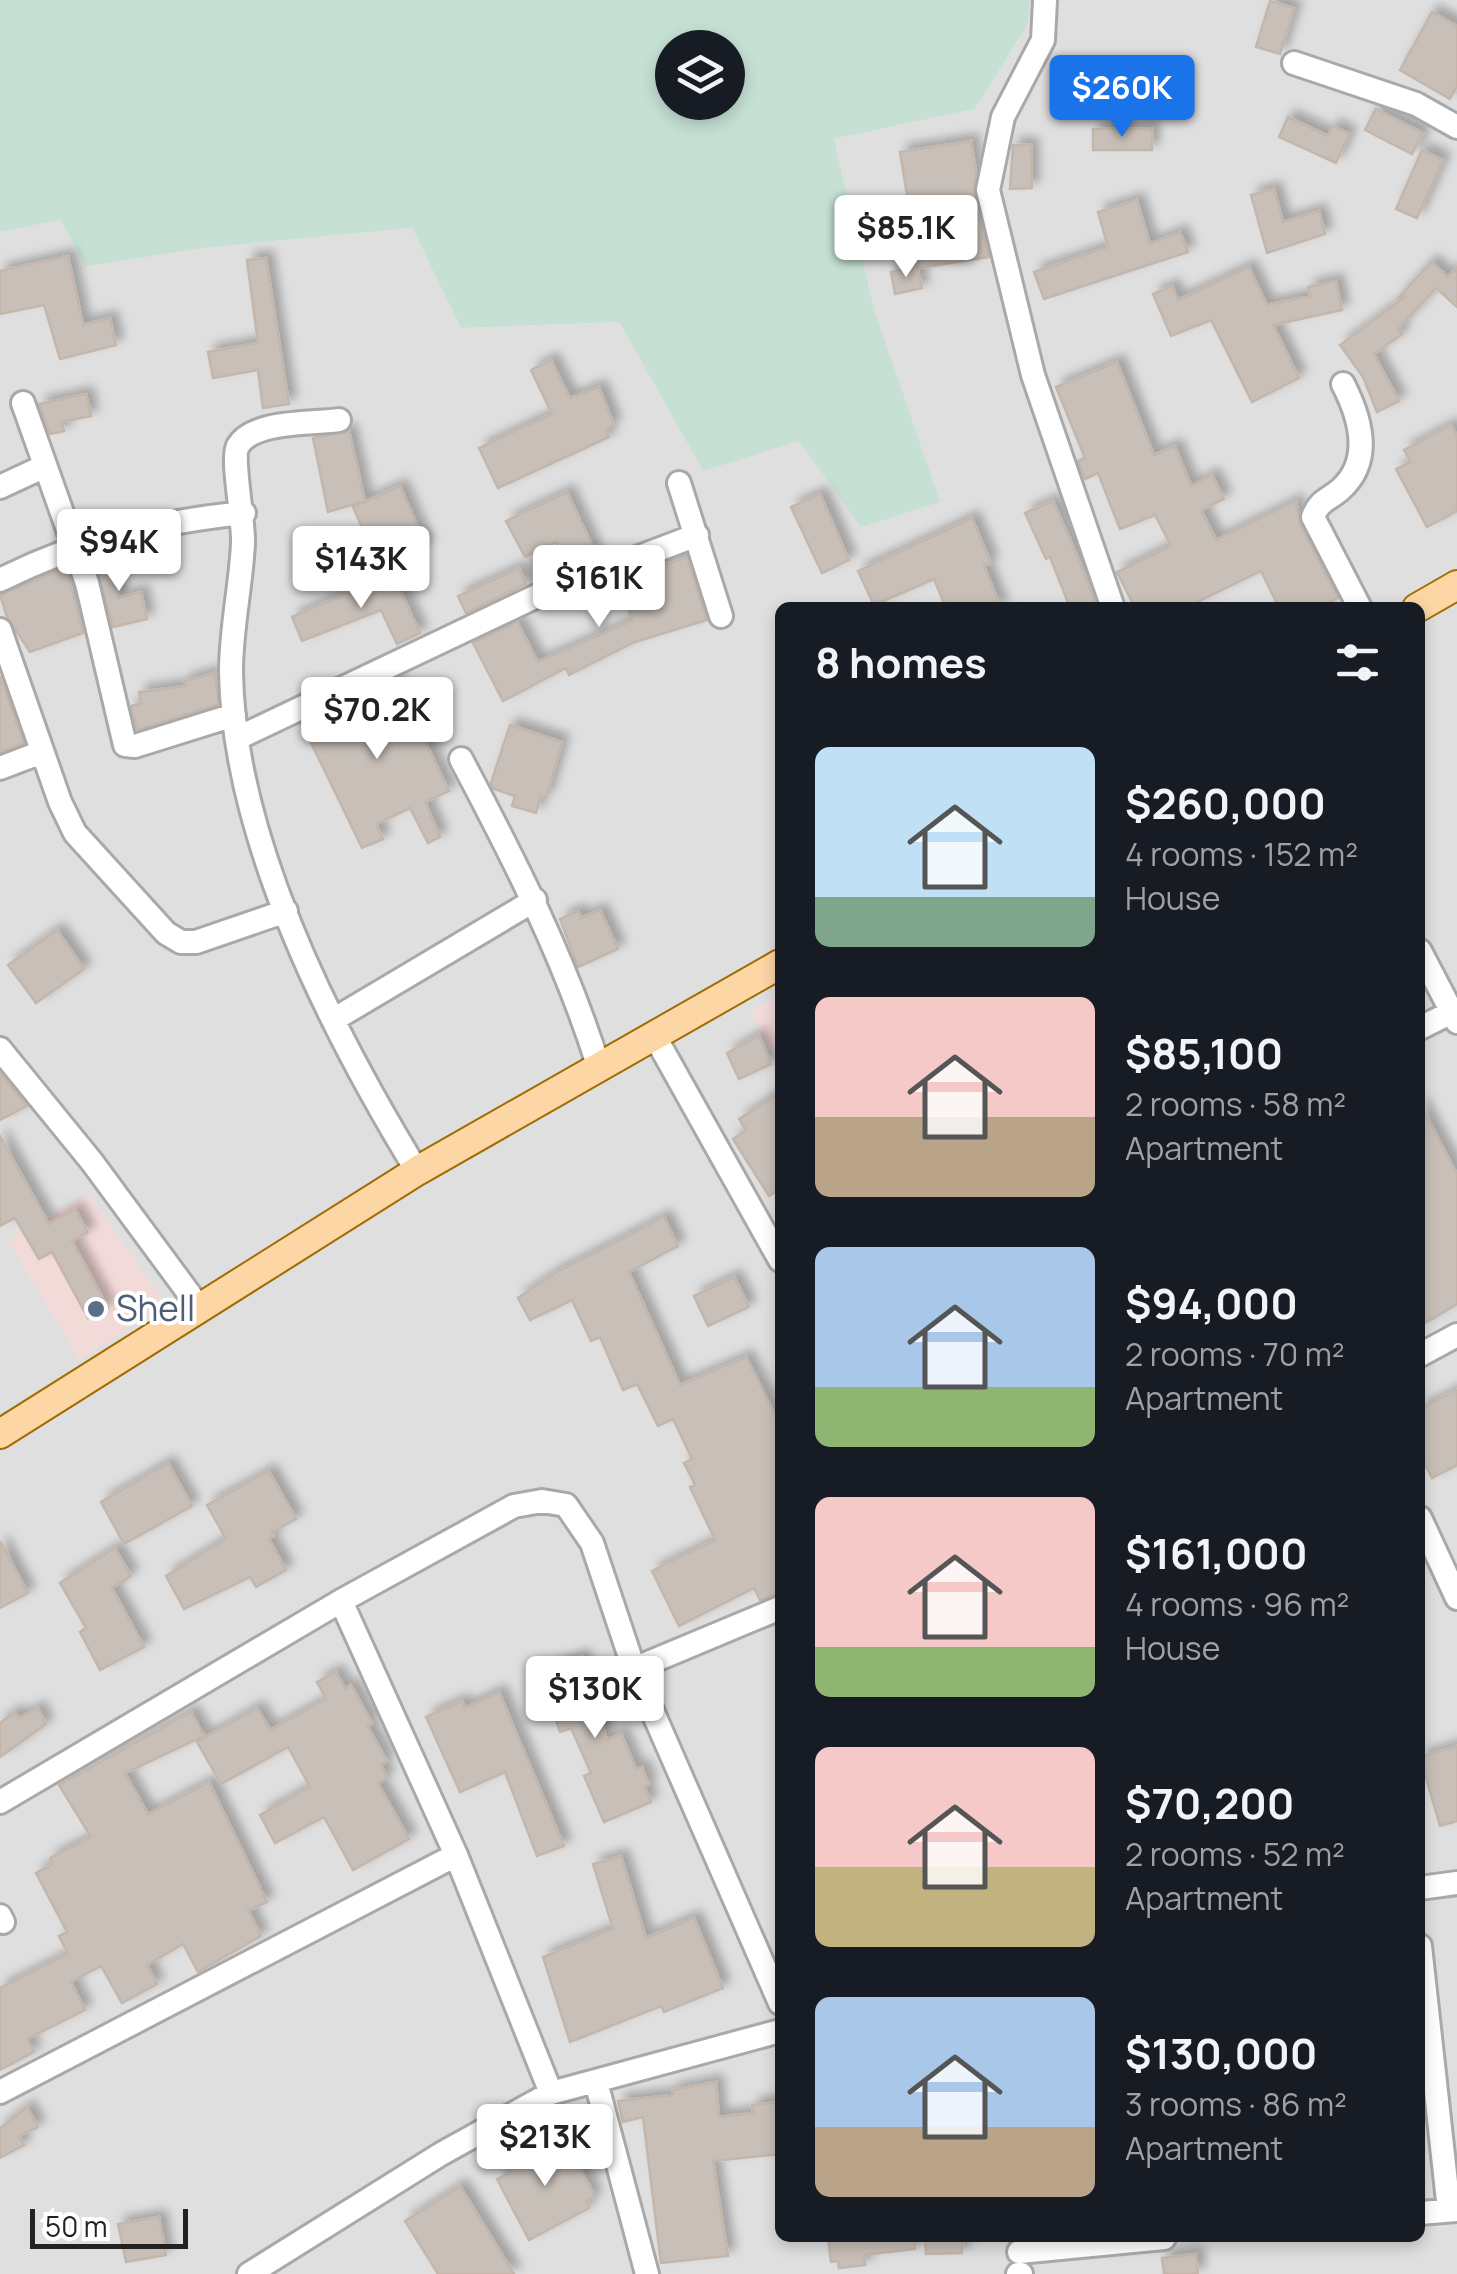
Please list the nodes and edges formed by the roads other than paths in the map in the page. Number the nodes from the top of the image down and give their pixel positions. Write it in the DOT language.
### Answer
graph roads {
  1 [pos="1044,0"];
  2 [pos="1294,64"];
  3 [pos="1457,126"];
  4 [pos="1343,384"];
  5 [pos="23,403"];
  6 [pos="338,420"];
  7 [pos="45,466"];
  8 [pos="679,483"];
  9 [pos="0,487"];
  10 [pos="244,513"];
  11 [pos="697,535"];
  12 [pos="74,545"];
  13 [pos="0,580"];
  14 [pos="1457,586"];
  15 [pos="1111,602"];
  16 [pos="1357,602"];
  17 [pos="1425,604"];
  18 [pos="720,616"];
  19 [pos="0,630"];
  20 [pos="237,726"];
  21 [pos="42,752"];
  22 [pos="461,759"];
  23 [pos="0,768"];
  24 [pos="536,900"];
  25 [pos="286,910"];
  26 [pos="1425,956"];
  27 [pos="775,967"];
  28 [pos="1447,977"];
  29 [pos="1454,1017"];
  30 [pos="332,1020"];
  31 [pos="1425,1026"];
  32 [pos="654,1035"];
  33 [pos="0,1049"];
  34 [pos="600,1068"];
  35 [pos="417,1172"];
  36 [pos="775,1251"];
  37 [pos="199,1307"];
  38 [pos="1457,1336"];
  39 [pos="1425,1352"];
  40 [pos="0,1434"];
  41 [pos="1425,1529"];
  42 [pos="1457,1598"];
  43 [pos="341,1601"];
  44 [pos="775,1610"];
  45 [pos="634,1669"];
  46 [pos="0,1802"];
  47 [pos="456,1855"];
  48 [pos="1457,1883"];
  49 [pos="1425,1887"];
  50 [pos="1425,1986"];
  51 [pos="775,1992"];
  52 [pos="775,2032"];
  53 [pos="596,2082"];
  54 [pos="0,2092"];
  55 [pos="551,2093"];
  56 [pos="1453,2210"];
  57 [pos="1425,2213"];
  58 [pos="1140,2242"];
  59 [pos="1019,2262"];
  60 [pos="250,2274"];
  61 [pos="647,2274"];
  1 -- 15 [label="street"];
  2 -- 3 [label="street"];
  4 -- 16 [label="street"];
  5 -- 7 [label="street"];
  6 -- 10 [label="street"];
  7 -- 9 [label="street"];
  7 -- 12 [label="street"];
  8 -- 11 [label="street"];
  10 -- 12 [label="street"];
  10 -- 20 [label="street"];
  11 -- 18 [label="street"];
  11 -- 20 [label="street"];
  12 -- 13 [label="street"];
  12 -- 20 [label="street"];
  14 -- 17 [label="main road"];
  19 -- 21 [label="street"];
  20 -- 25 [label="street"];
  21 -- 23 [label="street"];
  21 -- 25 [label="street"];
  22 -- 24 [label="street"];
  24 -- 30 [label="street"];
  24 -- 34 [label="street"];
  25 -- 30 [label="street"];
  26 -- 28 [label="street"];
  27 -- 32 [label="main road"];
  28 -- 29 [label="street"];
  29 -- 31 [label="street"];
  30 -- 35 [label="street"];
  32 -- 34 [label="main road"];
  32 -- 36 [label="street"];
  33 -- 37 [label="street"];
  34 -- 35 [label="main road"];
  35 -- 37 [label="main road"];
  37 -- 40 [label="main road"];
  38 -- 39 [label="street"];
  41 -- 42 [label="street"];
  43 -- 45 [label="street"];
  43 -- 46 [label="street"];
  43 -- 47 [label="street"];
  44 -- 45 [label="street"];
  45 -- 51 [label="street"];
  47 -- 54 [label="street"];
  47 -- 55 [label="street"];
  48 -- 49 [label="street"];
  50 -- 56 [label="street"];
  52 -- 53 [label="street"];
  53 -- 55 [label="street"];
  53 -- 61 [label="street"];
  55 -- 60 [label="street"];
  56 -- 57 [label="street"];
  58 -- 59 [label="street"];
}
